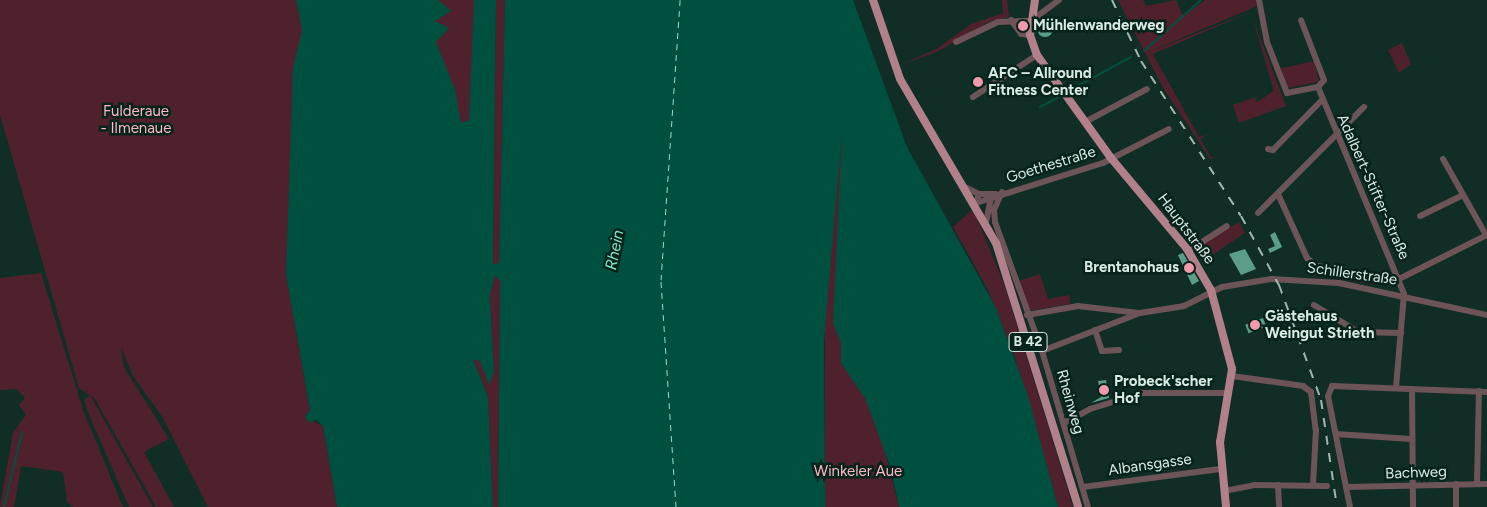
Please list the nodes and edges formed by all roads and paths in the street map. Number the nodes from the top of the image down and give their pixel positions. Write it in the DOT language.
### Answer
graph roads {
  1 [pos="874,0"];
  2 [pos="1035,0"];
  3 [pos="1058,0"];
  4 [pos="1259,0"];
  5 [pos="1011,20"];
  6 [pos="1031,20"];
  7 [pos="1301,20"];
  8 [pos="1030,35"];
  9 [pos="956,42"];
  10 [pos="1038,55"];
  11 [pos="1318,87"];
  12 [pos="1147,89"];
  13 [pos="974,97"];
  14 [pos="1322,100"];
  15 [pos="1364,107"];
  16 [pos="1085,122"];
  17 [pos="1169,129"];
  18 [pos="1335,135"];
  19 [pos="1268,149"];
  20 [pos="1111,158"];
  21 [pos="1443,159"];
  22 [pos="967,188"];
  23 [pos="979,194"];
  24 [pos="1278,194"];
  25 [pos="996,195"];
  26 [pos="1463,195"];
  27 [pos="976,203"];
  28 [pos="1258,213"];
  29 [pos="1420,216"];
  30 [pos="986,223"];
  31 [pos="1227,226"];
  32 [pos="1486,235"];
  33 [pos="1188,251"];
  34 [pos="1399,279"];
  35 [pos="1212,290"];
  36 [pos="1404,294"];
  37 [pos="1314,305"];
  38 [pos="1140,313"];
  39 [pos="1027,315"];
  40 [pos="1487,315"];
  41 [pos="1095,330"];
  42 [pos="1401,333"];
  43 [pos="1119,350"];
  44 [pos="1042,351"];
  45 [pos="1232,376"];
  46 [pos="1396,388"];
  47 [pos="1412,389"];
  48 [pos="1479,392"];
  49 [pos="1487,392"];
  50 [pos="1227,393"];
  51 [pos="1064,424"];
  52 [pos="1336,434"];
  53 [pos="1411,439"];
  54 [pos="1220,469"];
  55 [pos="1456,484"];
  56 [pos="1478,484"];
  57 [pos="1487,484"];
  58 [pos="1278,485"];
  59 [pos="1313,485"];
  60 [pos="1327,486"];
  61 [pos="1083,487"];
  62 [pos="1346,487"];
  63 [pos="1413,487"];
  64 [pos="1224,490"];
  65 [pos="1078,507"];
  66 [pos="1088,507"];
  67 [pos="1226,507"];
  68 [pos="1279,507"];
  69 [pos="1350,507"];
  70 [pos="1413,507"];
  71 [pos="1456,507"];
  1 -- 22 [label="main road, B 42"];
  2 -- 6 [label="main road, Hauptstraße"];
  3 -- 6 [label="street"];
  4 -- 11 [label="street"];
  5 -- 6 [label="street"];
  5 -- 8 [label="street"];
  5 -- 9 [label="street"];
  6 -- 8 [label="main road, Hauptstraße"];
  7 -- 11 [label="street, Adalbert-Stifter-Straße"];
  8 -- 10 [label="main road, Hauptstraße"];
  10 -- 13 [label="street"];
  10 -- 16 [label="main road, Hauptstraße"];
  11 -- 14 [label="street, Adalbert-Stifter-Straße"];
  12 -- 16 [label="street"];
  14 -- 18 [label="street, Adalbert-Stifter-Straße"];
  14 -- 19 [label="street"];
  15 -- 18 [label="street"];
  16 -- 20 [label="main road, Hauptstraße"];
  17 -- 20 [label="street, Goethestraße"];
  18 -- 24 [label="street"];
  18 -- 34 [label="street, Adalbert-Stifter-Straße"];
  20 -- 25 [label="street, Goethestraße"];
  20 -- 33 [label="main road, Hauptstraße"];
  21 -- 26 [label="street"];
  22 -- 23 [label="street"];
  22 -- 27 [label="main road, B 42"];
  23 -- 25 [label="street"];
  23 -- 27 [label="street"];
  24 -- 28 [label="street"];
  24 -- 34 [label="street"];
  25 -- 27 [label="street, Goethestraße"];
  25 -- 30 [label="street"];
  25 -- 39 [label="street, Rheinweg"];
  26 -- 29 [label="street"];
  26 -- 32 [label="street"];
  27 -- 30 [label="main road, B 42"];
  30 -- 65 [label="main road, B 42"];
  31 -- 33 [label="street"];
  32 -- 34 [label="street"];
  33 -- 35 [label="main road, Hauptstraße"];
  34 -- 36 [label="street, Adalbert-Stifter-Straße"];
  35 -- 36 [label="street, Schillerstraße"];
  35 -- 38 [label="street, Schillerstraße"];
  35 -- 45 [label="main road, Hauptstraße"];
  36 -- 40 [label="street, Schillerstraße"];
  36 -- 42 [label="street, Adalbert-Stifter-Straße"];
  37 -- 42 [label="street"];
  38 -- 39 [label="street"];
  38 -- 41 [label="street"];
  39 -- 44 [label="street, Rheinweg"];
  41 -- 43 [label="street"];
  41 -- 44 [label="street"];
  42 -- 46 [label="street, Adalbert-Stifter-Straße"];
  44 -- 51 [label="street, Rheinweg"];
  45 -- 50 [label="main road, Hauptstraße"];
  45 -- 59 [label="street"];
  46 -- 47 [label="street"];
  46 -- 52 [label="street"];
  47 -- 48 [label="street"];
  47 -- 53 [label="street"];
  48 -- 49 [label="street"];
  48 -- 56 [label="street"];
  50 -- 51 [label="street"];
  50 -- 54 [label="main road, Hauptstraße"];
  51 -- 61 [label="street, Rheinweg"];
  52 -- 53 [label="street"];
  52 -- 62 [label="street"];
  53 -- 63 [label="street"];
  54 -- 61 [label="street, Albansgasse"];
  54 -- 64 [label="main road, Hauptstraße"];
  55 -- 56 [label="street, Bachweg"];
  55 -- 63 [label="street, Bachweg"];
  55 -- 71 [label="street"];
  56 -- 57 [label="street, Bachweg"];
  58 -- 59 [label="street"];
  58 -- 64 [label="street"];
  58 -- 68 [label="street"];
  59 -- 60 [label="street"];
  61 -- 66 [label="street, Rheinweg"];
  62 -- 63 [label="street, Bachweg"];
  62 -- 69 [label="street"];
  63 -- 70 [label="street"];
  64 -- 67 [label="main road, Hauptstraße"];
}
